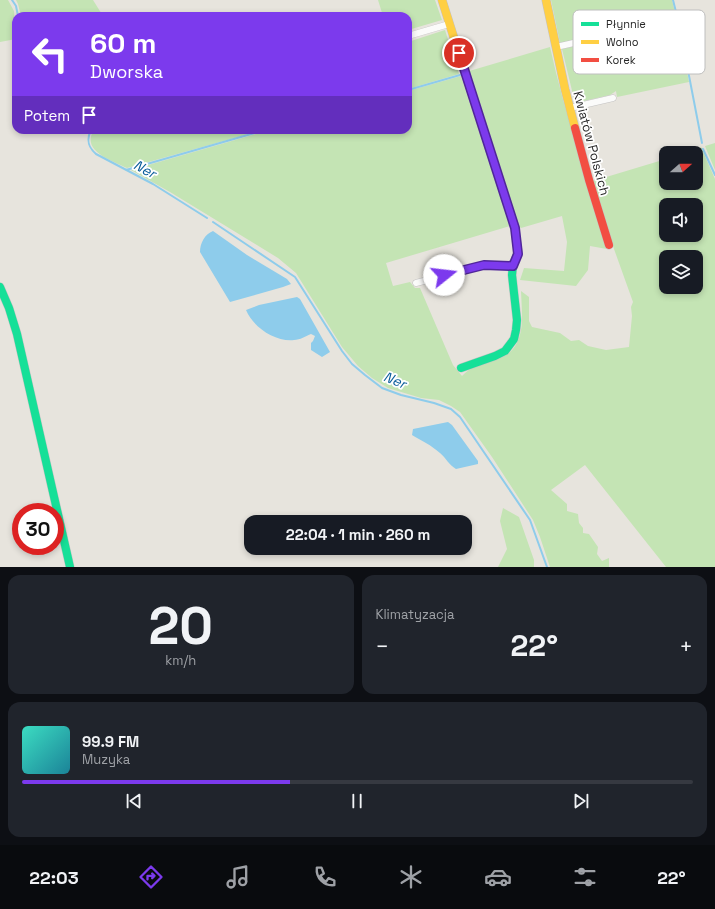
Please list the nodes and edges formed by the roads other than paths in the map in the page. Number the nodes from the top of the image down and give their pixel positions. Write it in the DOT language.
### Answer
graph roads {
  1 [pos="442,0"];
  2 [pos="546,0"];
  3 [pos="449,24"];
  4 [pos="412,35"];
  5 [pos="573,43"];
  6 [pos="556,47"];
  7 [pos="613,98"];
  8 [pos="570,108"];
  9 [pos="609,245"];
  10 [pos="513,266"];
  11 [pos="416,284"];
  12 [pos="0,287"];
  13 [pos="461,368"];
  14 [pos="70,567"];
  1 -- 3 [label="street"];
  2 -- 6 [label="street, Kwiatów Polskich"];
  3 -- 4 [label="street"];
  3 -- 10 [label="street"];
  5 -- 6 [label="street"];
  6 -- 8 [label="street, Kwiatów Polskich"];
  7 -- 8 [label="street"];
  8 -- 9 [label="street, Kwiatów Polskich"];
  10 -- 11 [label="street"];
  10 -- 13 [label="street"];
  12 -- 14 [label="street"];
}
